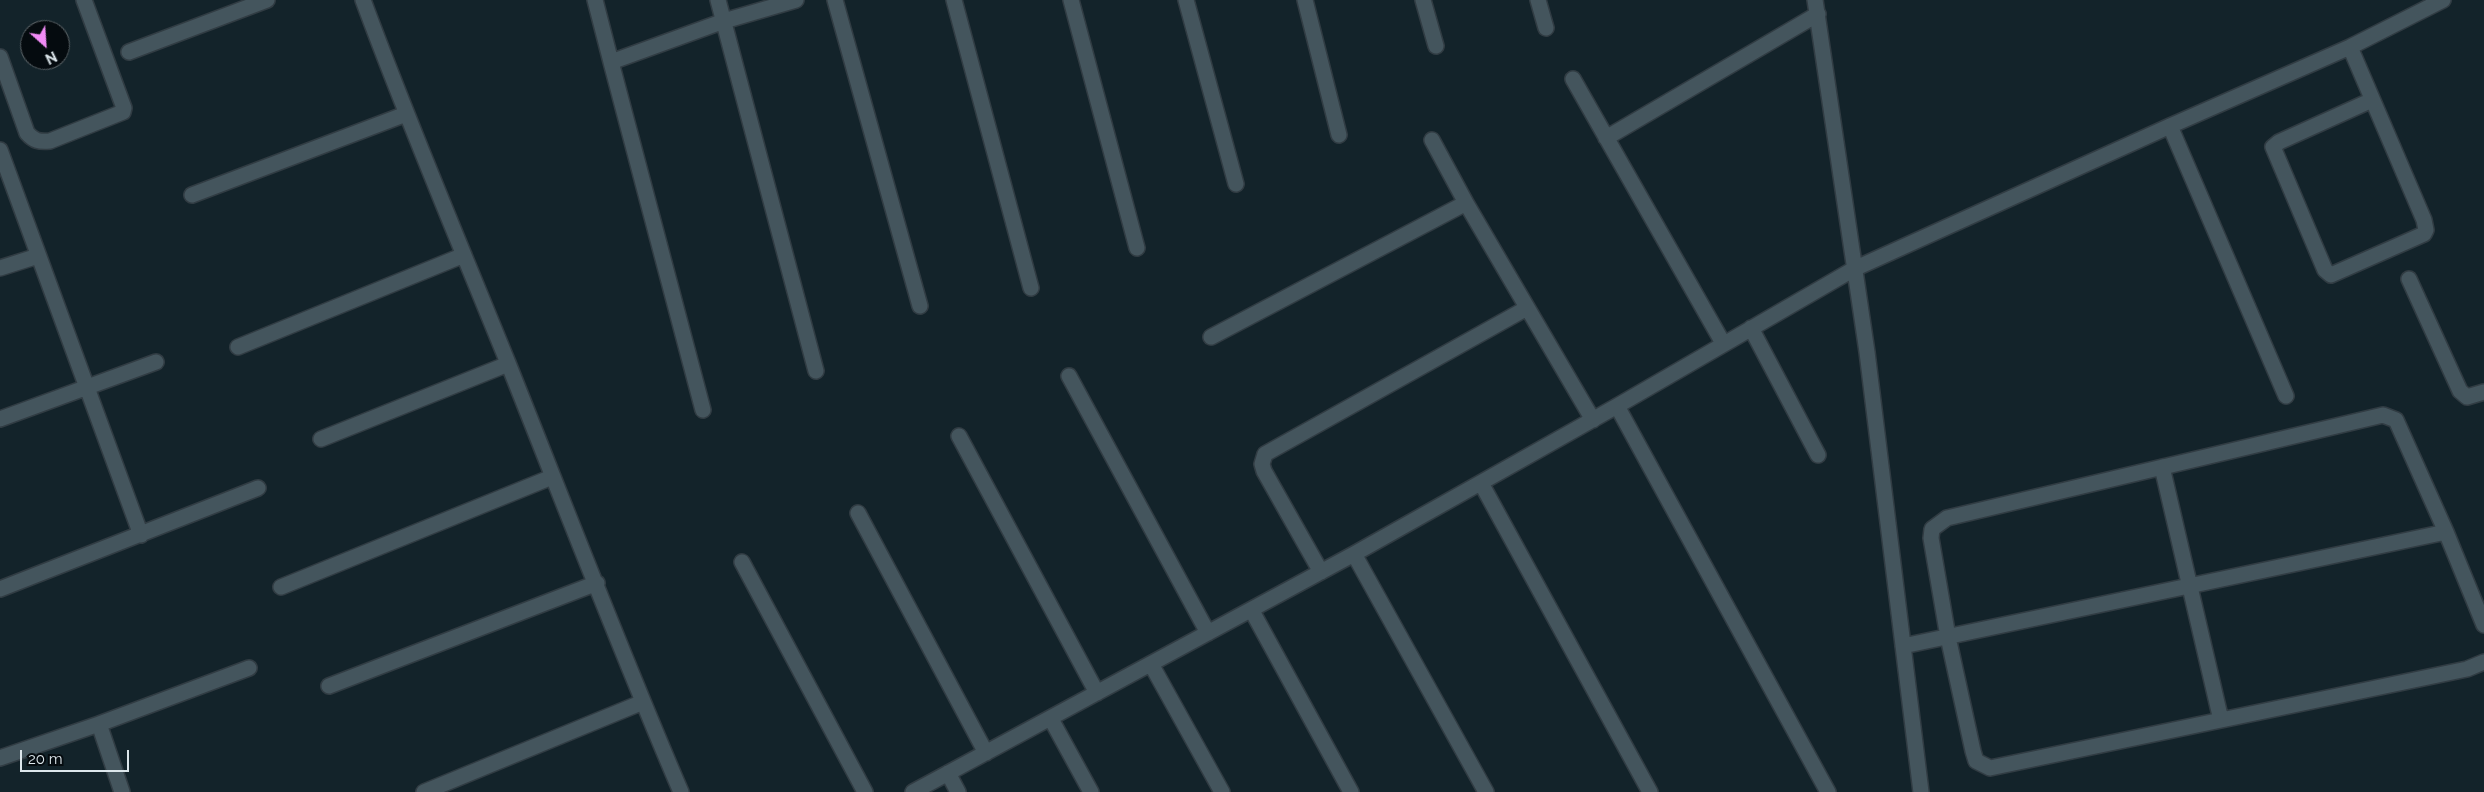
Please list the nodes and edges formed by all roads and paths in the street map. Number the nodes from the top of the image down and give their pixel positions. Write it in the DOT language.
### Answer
graph roads {
  1 [pos="84,0"];
  2 [pos="267,0"];
  3 [pos="364,0"];
  4 [pos="594,0"];
  5 [pos="718,0"];
  6 [pos="796,0"];
  7 [pos="835,0"];
  8 [pos="954,0"];
  9 [pos="1071,0"];
  10 [pos="1186,0"];
  11 [pos="1305,0"];
  12 [pos="1423,0"];
  13 [pos="1538,0"];
  14 [pos="2443,0"];
  15 [pos="1816,7"];
  16 [pos="724,21"];
  17 [pos="1546,28"];
  18 [pos="1436,46"];
  19 [pos="2350,47"];
  20 [pos="130,52"];
  21 [pos="0,57"];
  22 [pos="611,62"];
  23 [pos="1573,79"];
  24 [pos="5,85"];
  25 [pos="2372,100"];
  26 [pos="406,114"];
  27 [pos="2170,126"];
  28 [pos="1339,135"];
  29 [pos="1606,138"];
  30 [pos="1432,140"];
  31 [pos="0,150"];
  32 [pos="1236,184"];
  33 [pos="192,195"];
  34 [pos="1466,203"];
  35 [pos="1136,248"];
  36 [pos="464,255"];
  37 [pos="38,256"];
  38 [pos="0,268"];
  39 [pos="1854,269"];
  40 [pos="2409,279"];
  41 [pos="1031,288"];
  42 [pos="920,306"];
  43 [pos="1527,308"];
  44 [pos="1750,328"];
  45 [pos="1211,337"];
  46 [pos="1723,343"];
  47 [pos="238,347"];
  48 [pos="156,362"];
  49 [pos="508,364"];
  50 [pos="816,371"];
  51 [pos="1069,376"];
  52 [pos="88,388"];
  53 [pos="2484,392"];
  54 [pos="2286,396"];
  55 [pos="1618,406"];
  56 [pos="703,410"];
  57 [pos="0,420"];
  58 [pos="1593,420"];
  59 [pos="959,436"];
  60 [pos="321,439"];
  61 [pos="1818,455"];
  62 [pos="2162,467"];
  63 [pos="552,477"];
  64 [pos="1481,483"];
  65 [pos="258,488"];
  66 [pos="858,513"];
  67 [pos="2446,532"];
  68 [pos="141,535"];
  69 [pos="1354,554"];
  70 [pos="742,562"];
  71 [pos="1321,572"];
  72 [pos="597,583"];
  73 [pos="2190,586"];
  74 [pos="281,587"];
  75 [pos="0,589"];
  76 [pos="1252,611"];
  77 [pos="2484,626"];
  78 [pos="1208,633"];
  79 [pos="1948,637"];
  80 [pos="1903,646"];
  81 [pos="2484,662"];
  82 [pos="1151,664"];
  83 [pos="249,668"];
  84 [pos="329,686"];
  85 [pos="1097,693"];
  86 [pos="643,702"];
  87 [pos="1051,719"];
  88 [pos="2221,720"];
  89 [pos="99,724"];
  90 [pos="986,753"];
  91 [pos="0,758"];
  92 [pos="948,773"];
  93 [pos="122,792"];
  94 [pos="424,792"];
  95 [pos="681,792"];
  96 [pos="865,792"];
  97 [pos="913,792"];
  98 [pos="958,792"];
  99 [pos="1091,792"];
  100 [pos="1222,792"];
  101 [pos="1351,792"];
  102 [pos="1486,792"];
  103 [pos="1650,792"];
  104 [pos="1828,792"];
  105 [pos="1922,792"];
  1 -- 24 [label="street"];
  2 -- 20 [label="street"];
  3 -- 26 [label="street"];
  4 -- 22 [label="street"];
  5 -- 16 [label="street"];
  6 -- 16 [label="street"];
  7 -- 42 [label="street"];
  8 -- 41 [label="street"];
  9 -- 35 [label="street"];
  10 -- 32 [label="street"];
  11 -- 28 [label="street"];
  12 -- 18 [label="street"];
  13 -- 17 [label="street"];
  14 -- 19 [label="street"];
  15 -- 29 [label="street"];
  15 -- 39 [label="street"];
  16 -- 22 [label="street"];
  16 -- 50 [label="street"];
  19 -- 25 [label="street"];
  19 -- 27 [label="street"];
  21 -- 24 [label="street"];
  22 -- 56 [label="street"];
  23 -- 29 [label="street"];
  25 -- 25 [label="street"];
  26 -- 33 [label="street"];
  26 -- 36 [label="street"];
  27 -- 39 [label="street"];
  27 -- 54 [label="street"];
  29 -- 46 [label="street"];
  30 -- 34 [label="street"];
  31 -- 37 [label="street"];
  34 -- 43 [label="street"];
  34 -- 45 [label="street"];
  36 -- 47 [label="street"];
  36 -- 49 [label="street"];
  37 -- 38 [label="street"];
  37 -- 52 [label="street"];
  39 -- 44 [label="street"];
  39 -- 80 [label="street"];
  40 -- 53 [label="street"];
  43 -- 58 [label="street"];
  43 -- 71 [label="street"];
  44 -- 46 [label="street"];
  44 -- 61 [label="street"];
  46 -- 55 [label="street"];
  48 -- 52 [label="street"];
  49 -- 60 [label="street"];
  49 -- 63 [label="street"];
  51 -- 78 [label="street"];
  52 -- 57 [label="street"];
  52 -- 68 [label="street"];
  55 -- 58 [label="street"];
  55 -- 104 [label="street"];
  58 -- 64 [label="street"];
  59 -- 85 [label="street"];
  62 -- 67 [label="street"];
  62 -- 73 [label="street"];
  62 -- 79 [label="street"];
  63 -- 72 [label="street"];
  63 -- 74 [label="street"];
  64 -- 69 [label="street"];
  64 -- 103 [label="street"];
  65 -- 68 [label="street"];
  66 -- 90 [label="street"];
  67 -- 73 [label="street"];
  67 -- 77 [label="street"];
  68 -- 75 [label="street"];
  69 -- 71 [label="street"];
  69 -- 102 [label="street"];
  70 -- 96 [label="street"];
  71 -- 76 [label="street"];
  72 -- 84 [label="street"];
  72 -- 86 [label="street"];
  73 -- 79 [label="street"];
  73 -- 88 [label="street"];
  76 -- 78 [label="street"];
  76 -- 101 [label="street"];
  78 -- 82 [label="street"];
  79 -- 80 [label="street"];
  79 -- 88 [label="street"];
  80 -- 105 [label="street"];
  81 -- 88 [label="street"];
  82 -- 85 [label="street"];
  82 -- 100 [label="street"];
  83 -- 89 [label="street"];
  85 -- 87 [label="street"];
  86 -- 94 [label="street"];
  86 -- 95 [label="street"];
  87 -- 90 [label="street"];
  87 -- 99 [label="street"];
  89 -- 91 [label="street"];
  89 -- 93 [label="street"];
  90 -- 92 [label="street"];
  92 -- 97 [label="street"];
  92 -- 98 [label="street"];
}
